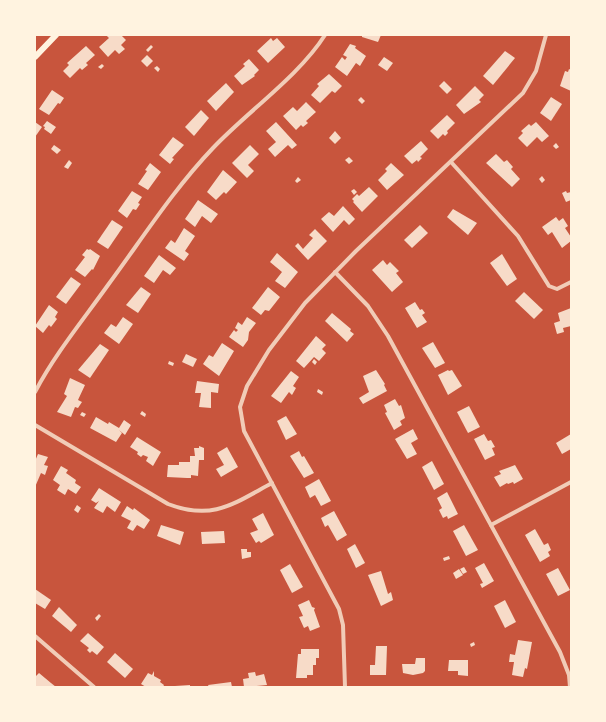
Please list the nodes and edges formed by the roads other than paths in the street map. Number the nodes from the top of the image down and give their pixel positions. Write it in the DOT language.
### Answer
graph roads {
  1 [pos="56,35"];
  2 [pos="325,35"];
  3 [pos="546,35"];
  4 [pos="35,57"];
  5 [pos="451,162"];
  6 [pos="335,272"];
  7 [pos="571,282"];
  8 [pos="35,392"];
  9 [pos="35,425"];
  10 [pos="571,482"];
  11 [pos="272,483"];
  12 [pos="491,525"];
  13 [pos="35,636"];
  14 [pos="94,687"];
  15 [pos="345,687"];
  16 [pos="570,687"];
  1 -- 4 [label="main road"];
  2 -- 8 [label="street"];
  3 -- 5 [label="street"];
  5 -- 6 [label="street"];
  5 -- 7 [label="street"];
  6 -- 11 [label="street"];
  6 -- 12 [label="street"];
  9 -- 11 [label="street"];
  10 -- 12 [label="street"];
  11 -- 15 [label="street"];
  12 -- 16 [label="street"];
  13 -- 14 [label="street"];
}
